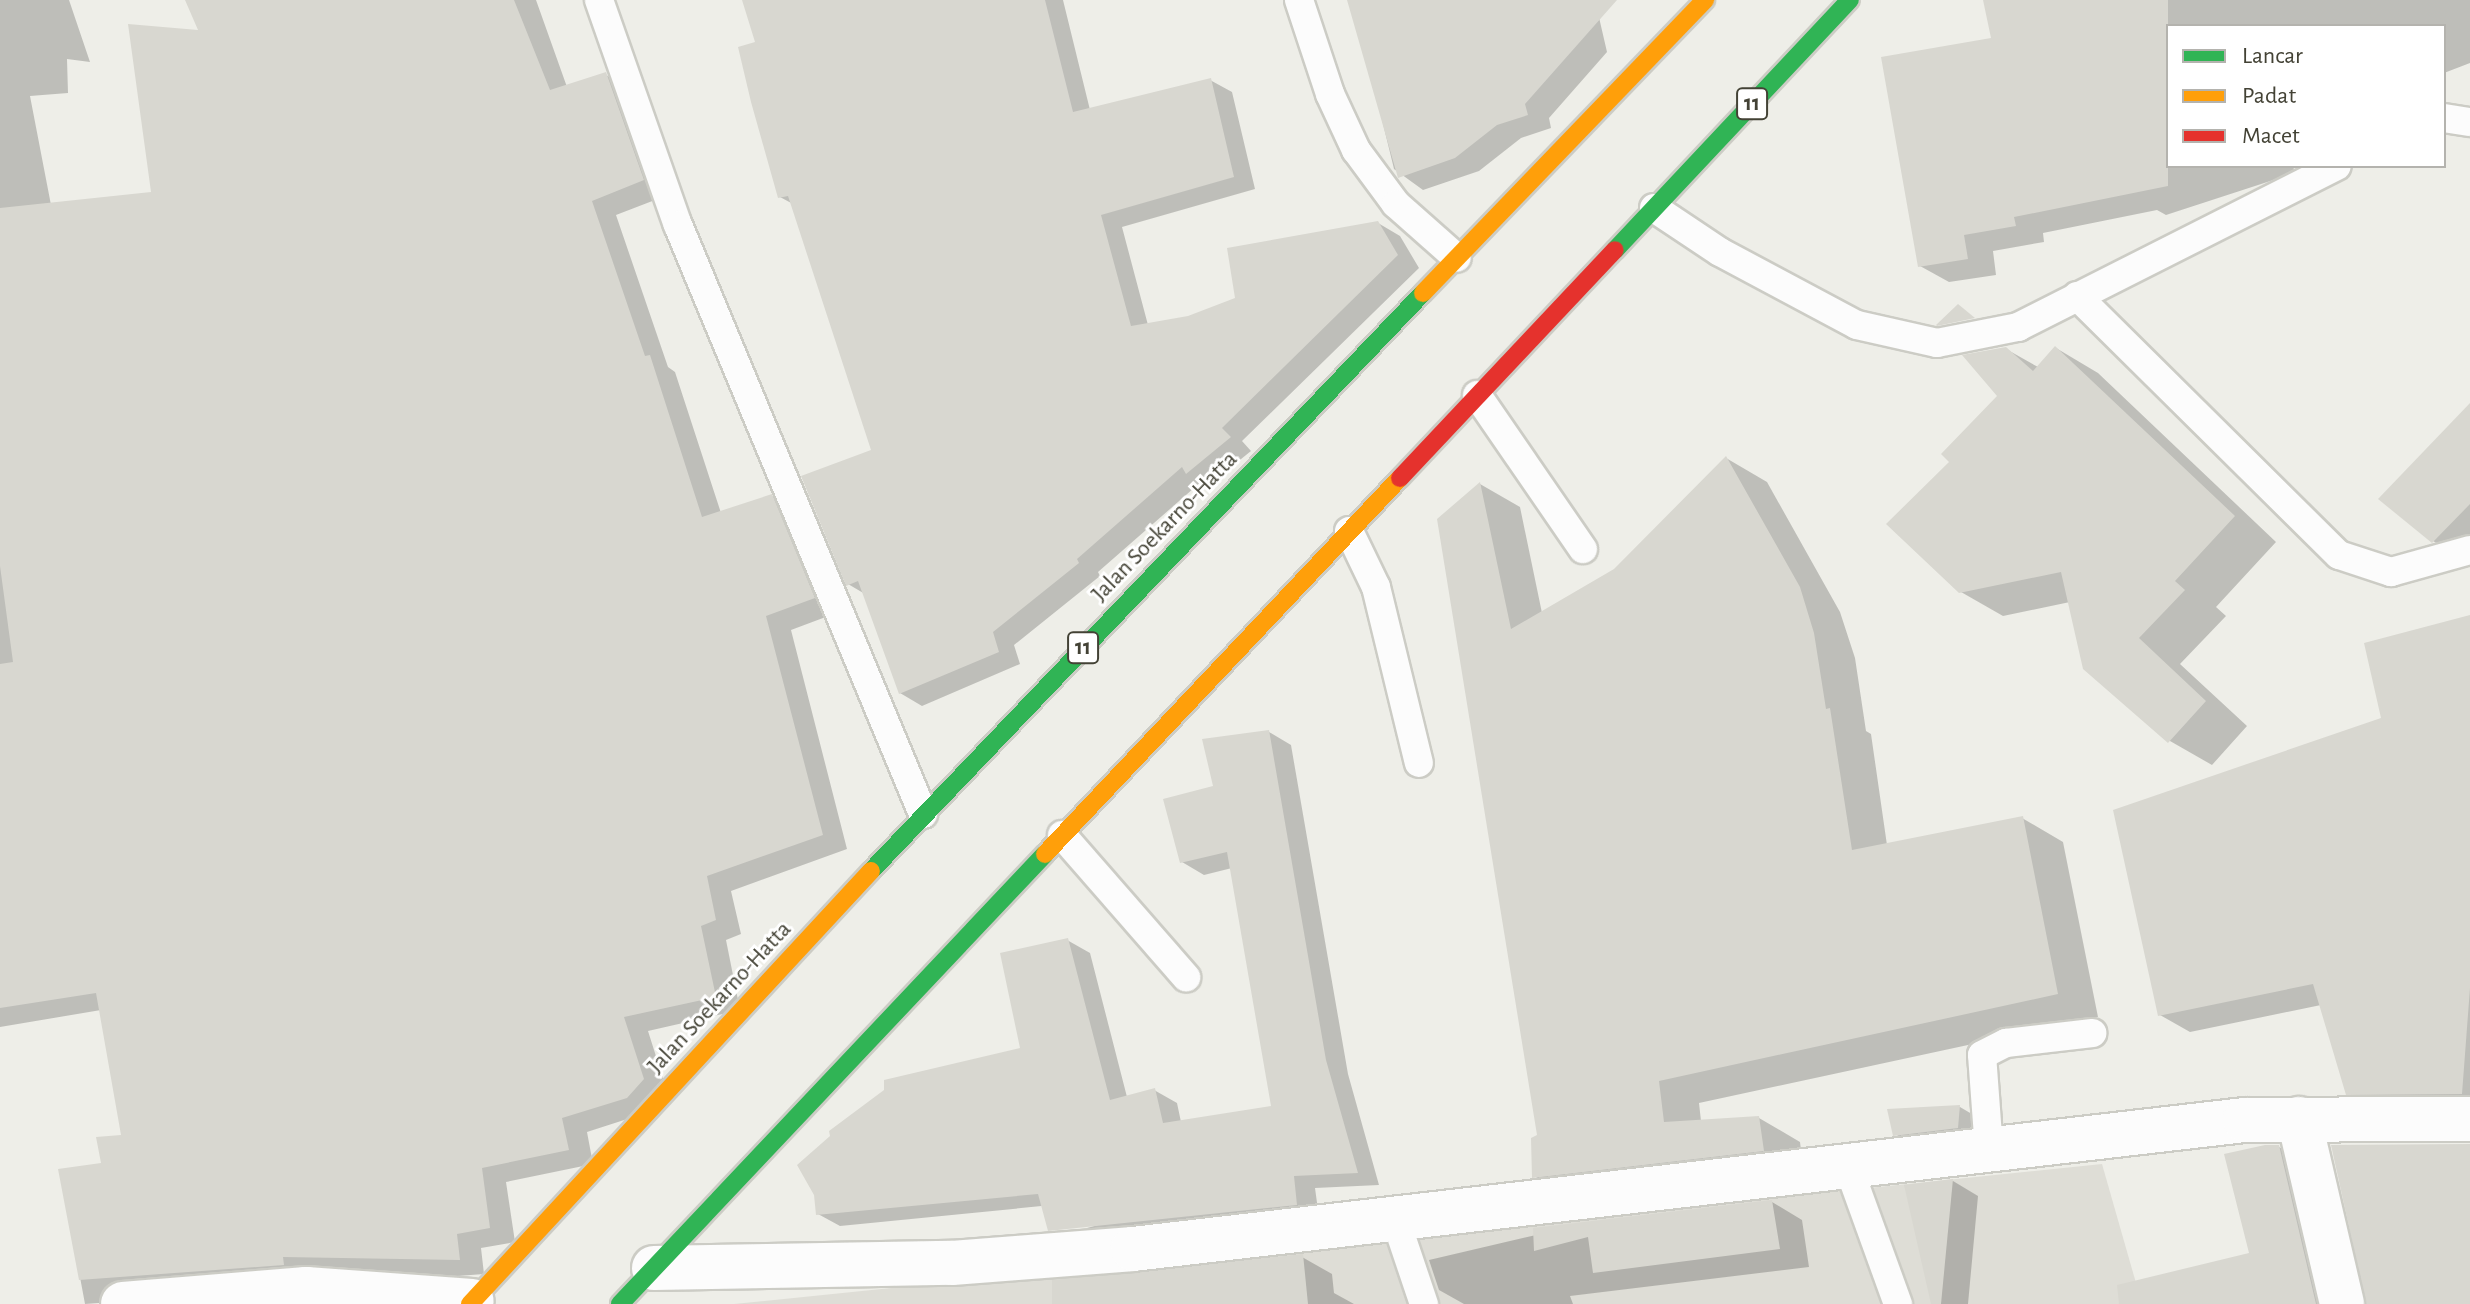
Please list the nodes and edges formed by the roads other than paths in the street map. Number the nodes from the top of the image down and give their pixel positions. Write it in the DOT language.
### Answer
graph roads {
  1 [pos="1299,0"];
  2 [pos="1705,0"];
  3 [pos="1850,0"];
  4 [pos="603,10"];
  5 [pos="2446,118"];
  6 [pos="2470,122"];
  7 [pos="2333,168"];
  8 [pos="1654,208"];
  9 [pos="1457,258"];
  10 [pos="2077,296"];
  11 [pos="1477,395"];
  12 [pos="1349,531"];
  13 [pos="1583,549"];
  14 [pos="2470,550"];
  15 [pos="1419,763"];
  16 [pos="923,814"];
  17 [pos="1062,835"];
  18 [pos="1186,977"];
  19 [pos="2092,1033"];
  20 [pos="2299,1119"];
  21 [pos="2470,1119"];
  22 [pos="1989,1150"];
  23 [pos="1848,1166"];
  24 [pos="1395,1218"];
  25 [pos="654,1268"];
  26 [pos="471,1302"];
  27 [pos="123,1304"];
  28 [pos="620,1304"];
  29 [pos="1424,1304"];
  30 [pos="1898,1304"];
  31 [pos="2342,1304"];
  1 -- 9 [label="lane"];
  2 -- 9 [label="highway, Jalan Soekarno-Hatta / 11"];
  3 -- 8 [label="highway, 11"];
  4 -- 16 [label="lane"];
  5 -- 6 [label="lane"];
  7 -- 10 [label="lane"];
  8 -- 10 [label="lane"];
  8 -- 11 [label="highway, 11"];
  9 -- 16 [label="highway, Jalan Soekarno-Hatta / 11"];
  10 -- 14 [label="lane"];
  11 -- 12 [label="highway, 11"];
  11 -- 13 [label="lane"];
  12 -- 15 [label="lane"];
  12 -- 17 [label="highway, 11"];
  16 -- 26 [label="highway, Jalan Soekarno-Hatta / 11"];
  17 -- 18 [label="lane"];
  17 -- 25 [label="highway, 11"];
  19 -- 22 [label="lane"];
  20 -- 21 [label="street"];
  20 -- 22 [label="street"];
  20 -- 31 [label="street"];
  22 -- 23 [label="street"];
  23 -- 24 [label="street"];
  23 -- 30 [label="lane"];
  24 -- 25 [label="street"];
  24 -- 29 [label="lane"];
  25 -- 28 [label="highway, 11"];
  26 -- 27 [label="street"];
}
